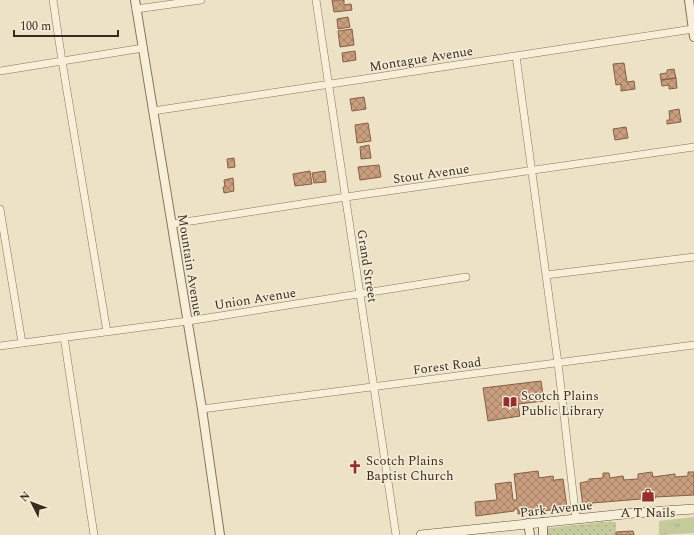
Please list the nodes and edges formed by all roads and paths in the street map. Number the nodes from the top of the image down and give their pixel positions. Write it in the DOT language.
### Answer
graph roads {
  1 [pos="53,0"];
  2 [pos="135,0"];
  3 [pos="201,0"];
  4 [pos="316,0"];
  5 [pos="689,0"];
  6 [pos="136,9"];
  7 [pos="693,29"];
  8 [pos="694,37"];
  9 [pos="143,48"];
  10 [pos="516,56"];
  11 [pos="62,61"];
  12 [pos="0,71"];
  13 [pos="329,84"];
  14 [pos="153,111"];
  15 [pos="694,147"];
  16 [pos="532,170"];
  17 [pos="346,197"];
  18 [pos="0,209"];
  19 [pos="172,224"];
  20 [pos="694,257"];
  21 [pos="546,275"];
  22 [pos="466,276"];
  23 [pos="360,294"];
  24 [pos="188,321"];
  25 [pos="107,332"];
  26 [pos="64,337"];
  27 [pos="22,343"];
  28 [pos="694,345"];
  29 [pos="0,346"];
  30 [pos="558,363"];
  31 [pos="374,387"];
  32 [pos="202,409"];
  33 [pos="694,509"];
  34 [pos="576,519"];
  35 [pos="543,522"];
  36 [pos="528,524"];
  37 [pos="94,535"];
  38 [pos="220,535"];
  39 [pos="396,535"];
  40 [pos="421,535"];
  41 [pos="530,535"];
  42 [pos="543,535"];
  1 -- 11 [label="street"];
  2 -- 6 [label="street, Mountain Avenue"];
  3 -- 6 [label="street"];
  4 -- 13 [label="street, Grand Street"];
  5 -- 7 [label="street"];
  6 -- 9 [label="street, Mountain Avenue"];
  7 -- 8 [label="street"];
  7 -- 10 [label="street, Montague Avenue"];
  9 -- 11 [label="street"];
  9 -- 14 [label="street, Mountain Avenue"];
  10 -- 13 [label="street, Montague Avenue"];
  10 -- 16 [label="street"];
  11 -- 12 [label="street"];
  11 -- 25 [label="street"];
  13 -- 14 [label="street, Montague Avenue"];
  13 -- 17 [label="street, Grand Street"];
  14 -- 19 [label="street, Mountain Avenue"];
  15 -- 16 [label="street, Stout Avenue"];
  16 -- 17 [label="street, Stout Avenue"];
  16 -- 21 [label="street"];
  17 -- 19 [label="street, Stout Avenue"];
  17 -- 23 [label="street, Grand Street"];
  18 -- 27 [label="street"];
  19 -- 24 [label="street, Mountain Avenue"];
  20 -- 21 [label="street"];
  21 -- 30 [label="street"];
  22 -- 23 [label="street, Union Avenue"];
  23 -- 24 [label="street, Union Avenue"];
  23 -- 31 [label="street, Grand Street"];
  24 -- 25 [label="street, Union Avenue"];
  24 -- 32 [label="street, Mountain Avenue"];
  25 -- 26 [label="street, Union Avenue"];
  26 -- 27 [label="street, Union Avenue"];
  26 -- 37 [label="street"];
  27 -- 29 [label="street, Union Avenue"];
  28 -- 30 [label="street, Forest Road"];
  30 -- 31 [label="street, Forest Road"];
  30 -- 34 [label="street"];
  31 -- 32 [label="street, Forest Road"];
  31 -- 39 [label="street, Grand Street"];
  32 -- 38 [label="street, Mountain Avenue"];
  33 -- 34 [label="main road, Park Avenue"];
  34 -- 35 [label="main road, Park Avenue"];
  35 -- 36 [label="main road, Park Avenue"];
  35 -- 42 [label="street"];
  36 -- 40 [label="main road, Park Avenue"];
  36 -- 41 [label="street"];
}
